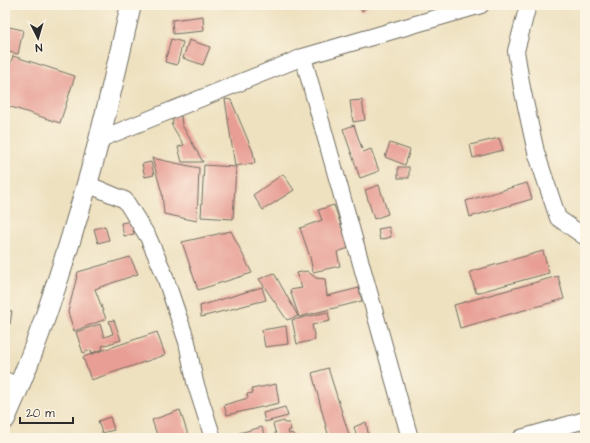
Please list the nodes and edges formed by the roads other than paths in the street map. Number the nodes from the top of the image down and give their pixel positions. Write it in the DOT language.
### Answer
graph roads {
  1 [pos="131,5"];
  2 [pos="480,5"];
  3 [pos="528,5"];
  4 [pos="303,57"];
  5 [pos="98,140"];
  6 [pos="88,184"];
  7 [pos="585,237"];
  8 [pos="12,384"];
  9 [pos="5,419"];
  10 [pos="585,420"];
  11 [pos="213,438"];
  12 [pos="410,438"];
  13 [pos="521,438"];
  1 -- 5 [label="street"];
  2 -- 4 [label="street"];
  3 -- 7 [label="street"];
  4 -- 5 [label="street"];
  4 -- 12 [label="street"];
  5 -- 6 [label="street"];
  6 -- 8 [label="street"];
  6 -- 11 [label="street"];
  8 -- 9 [label="street"];
  10 -- 13 [label="street"];
}
